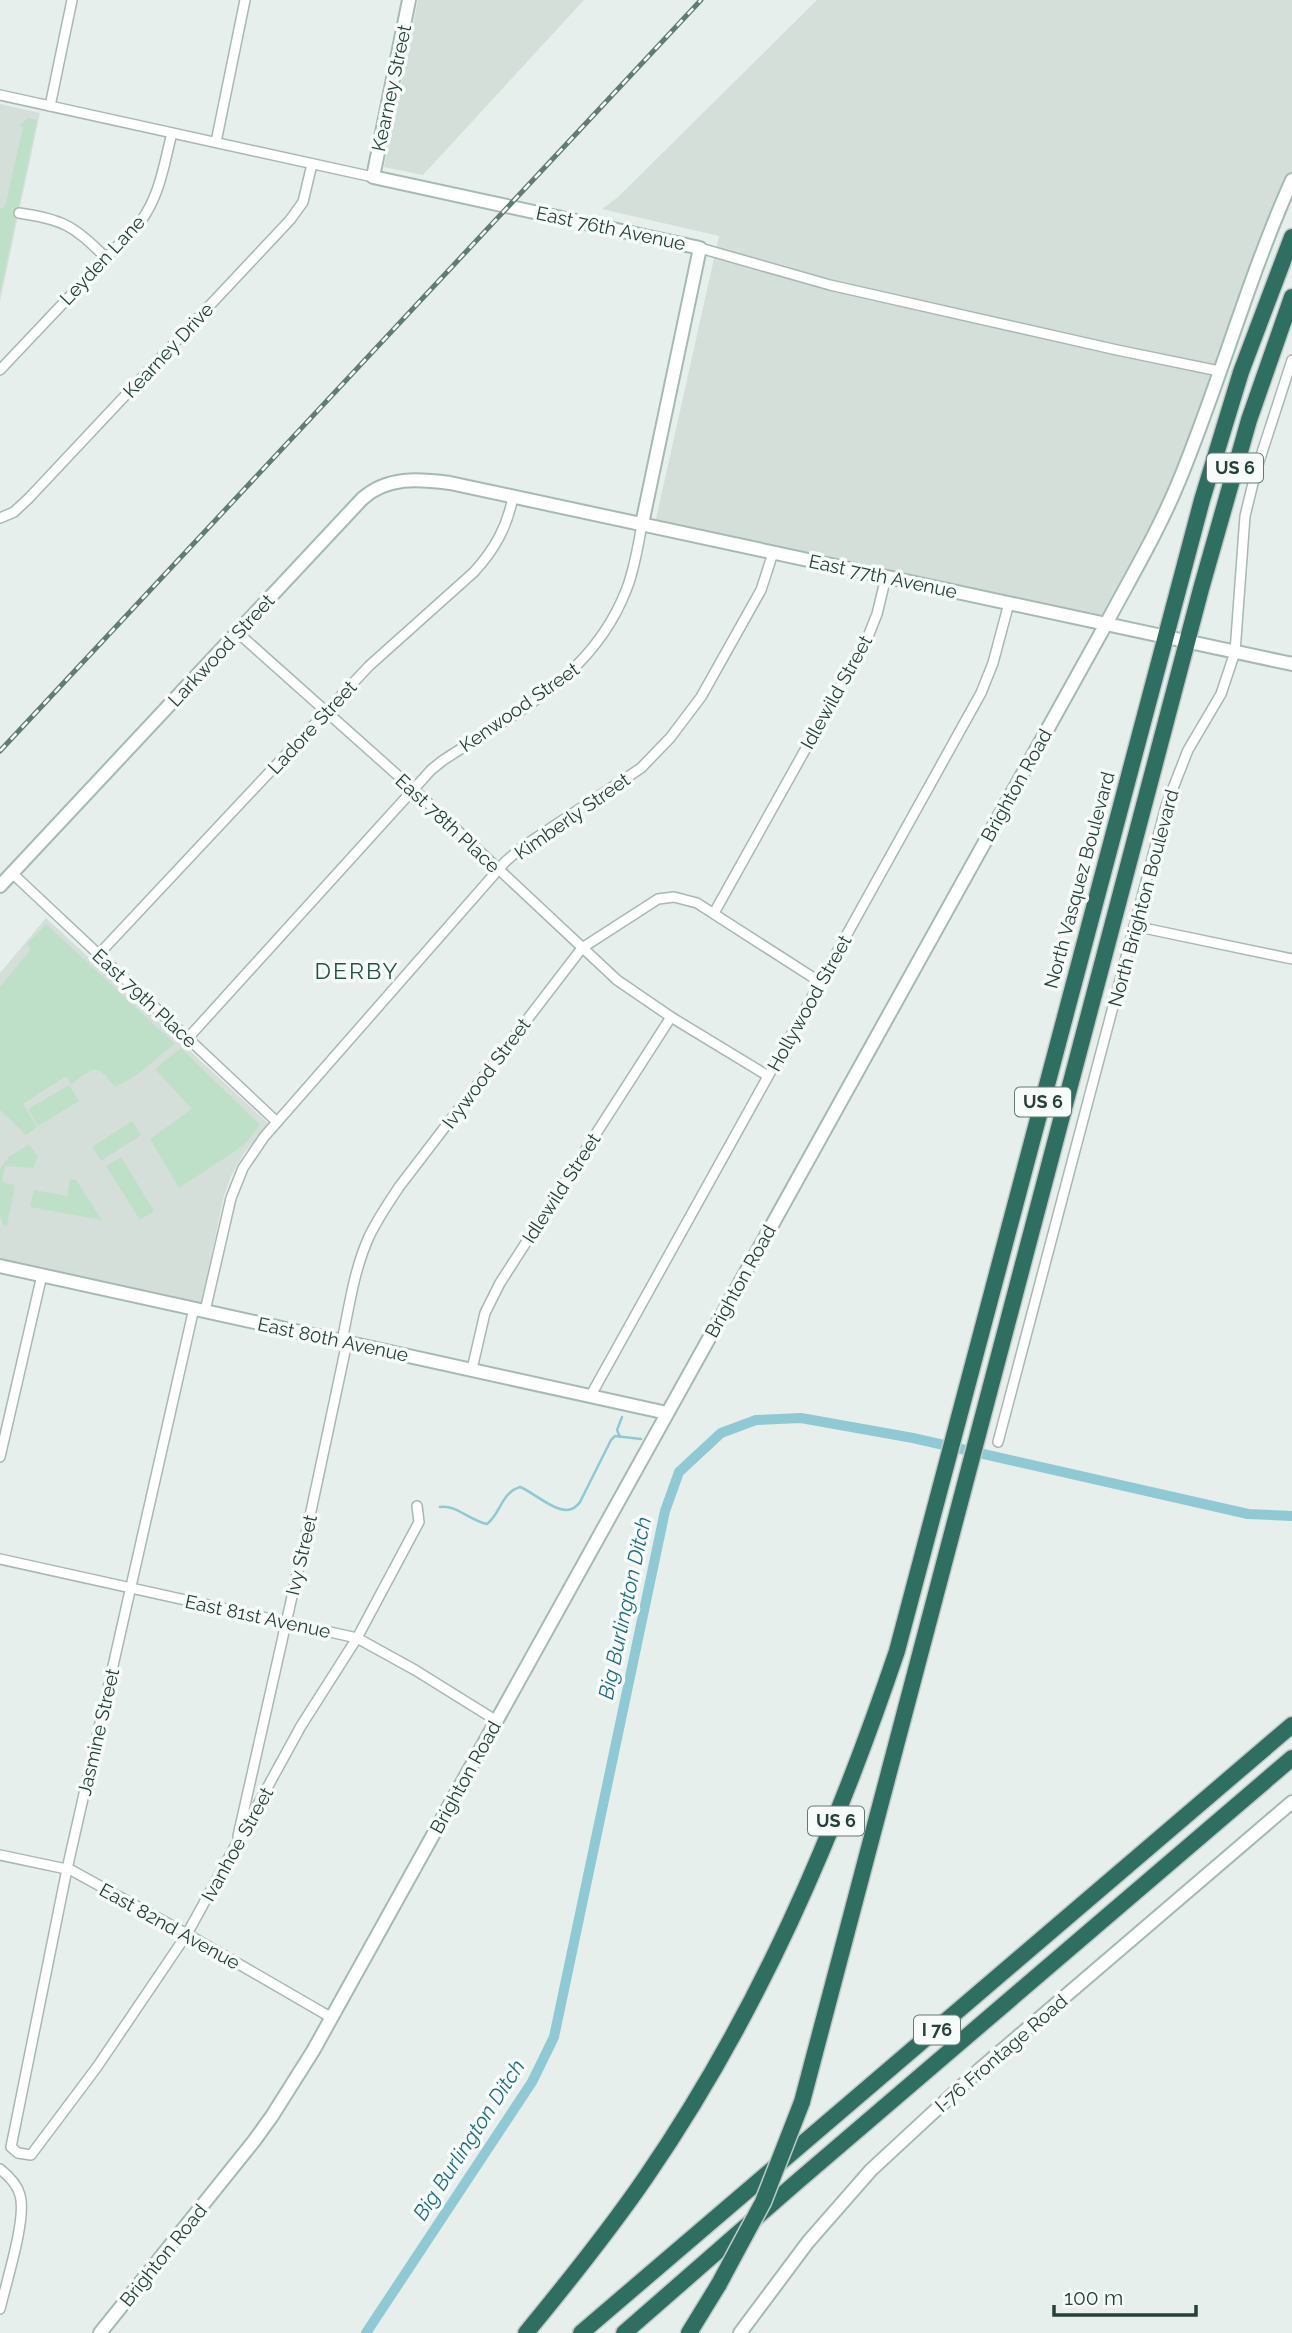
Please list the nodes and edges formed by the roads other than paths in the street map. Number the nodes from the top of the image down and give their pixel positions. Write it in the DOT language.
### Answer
graph roads {
  1 [pos="72,0"];
  2 [pos="245,0"];
  3 [pos="409,0"];
  4 [pos="0,95"];
  5 [pos="50,106"];
  6 [pos="172,133"];
  7 [pos="216,142"];
  8 [pos="312,164"];
  9 [pos="373,177"];
  10 [pos="1292,180"];
  11 [pos="19,213"];
  12 [pos="1292,237"];
  13 [pos="700,248"];
  14 [pos="106,258"];
  15 [pos="1292,297"];
  16 [pos="1292,360"];
  17 [pos="0,370"];
  18 [pos="1219,371"];
  19 [pos="474,488"];
  20 [pos="513,497"];
  21 [pos="0,518"];
  22 [pos="642,524"];
  23 [pos="773,553"];
  24 [pos="886,577"];
  25 [pos="1009,603"];
  26 [pos="1106,624"];
  27 [pos="237,632"];
  28 [pos="1165,637"];
  29 [pos="1188,642"];
  30 [pos="1235,652"];
  31 [pos="1292,664"];
  32 [pos="326,712"];
  33 [pos="413,789"];
  34 [pos="498,869"];
  35 [pos="12,873"];
  36 [pos="0,887"];
  37 [pos="714,913"];
  38 [pos="1134,926"];
  39 [pos="582,948"];
  40 [pos="99,954"];
  41 [pos="1292,959"];
  42 [pos="820,982"];
  43 [pos="671,1017"];
  44 [pos="188,1038"];
  45 [pos="768,1076"];
  46 [pos="277,1122"];
  47 [pos="0,1266"];
  48 [pos="42,1275"];
  49 [pos="199,1310"];
  50 [pos="344,1341"];
  51 [pos="472,1369"];
  52 [pos="591,1395"];
  53 [pos="667,1413"];
  54 [pos="998,1442"];
  55 [pos="0,1457"];
  56 [pos="417,1506"];
  57 [pos="926,1540"];
  58 [pos="949,1548"];
  59 [pos="0,1559"];
  60 [pos="131,1589"];
  61 [pos="286,1621"];
  62 [pos="356,1638"];
  63 [pos="497,1721"];
  64 [pos="1292,1725"];
  65 [pos="1292,1758"];
  66 [pos="1292,1802"];
  67 [pos="234,1849"];
  68 [pos="0,1855"];
  69 [pos="67,1869"];
  70 [pos="187,1934"];
  71 [pos="332,2018"];
  72 [pos="18,2153"];
  73 [pos="2,2171"];
  74 [pos="0,2309"];
  75 [pos="100,2333"];
  76 [pos="526,2333"];
  77 [pos="581,2333"];
  78 [pos="624,2333"];
  79 [pos="689,2333"];
  80 [pos="740,2333"];
  1 -- 5 [label="street"];
  2 -- 7 [label="street"];
  3 -- 9 [label="street, Kearney Street"];
  4 -- 5 [label="street, East 76th Avenue"];
  5 -- 6 [label="street, East 76th Avenue"];
  6 -- 7 [label="street, East 76th Avenue"];
  6 -- 14 [label="street, Leyden Lane"];
  7 -- 8 [label="street, East 76th Avenue"];
  8 -- 9 [label="street, East 76th Avenue"];
  8 -- 21 [label="street, Kearney Drive"];
  9 -- 13 [label="street, East 76th Avenue"];
  10 -- 18 [label="street, Brighton Road"];
  11 -- 14 [label="street"];
  12 -- 28 [label="highway, North Vasquez Boulevard / US 6"];
  13 -- 18 [label="street, East 76th Avenue"];
  13 -- 22 [label="street, Kenwood Street"];
  14 -- 17 [label="street, Leyden Lane"];
  15 -- 29 [label="highway, US 6"];
  16 -- 30 [label="street, North Brighton Boulevard"];
  18 -- 26 [label="street, Brighton Road"];
  19 -- 20 [label="street, East 77th Avenue"];
  19 -- 27 [label="street, Larkwood Street"];
  20 -- 22 [label="street, East 77th Avenue"];
  20 -- 32 [label="street, Ladore Street"];
  22 -- 23 [label="street, East 77th Avenue"];
  22 -- 33 [label="street, Kenwood Street"];
  23 -- 24 [label="street, East 77th Avenue"];
  23 -- 34 [label="street, Kimberly Street"];
  24 -- 25 [label="street, East 77th Avenue"];
  24 -- 37 [label="street, Idlewild Street"];
  25 -- 26 [label="street, East 77th Avenue"];
  25 -- 42 [label="street, Hollywood Street"];
  26 -- 28 [label="street, East 77th Avenue"];
  26 -- 53 [label="street, Brighton Road"];
  27 -- 32 [label="street, East 78th Place"];
  27 -- 35 [label="street, Larkwood Street"];
  28 -- 29 [label="street, East 77th Avenue"];
  28 -- 57 [label="highway, North Vasquez Boulevard / US 6"];
  29 -- 30 [label="street, East 77th Avenue"];
  29 -- 58 [label="highway, US 6"];
  30 -- 31 [label="street, East 77th Avenue"];
  30 -- 38 [label="street, North Brighton Boulevard"];
  32 -- 33 [label="street, East 78th Place"];
  32 -- 40 [label="street, Ladore Street"];
  33 -- 34 [label="street, East 78th Place"];
  33 -- 44 [label="street, Kenwood Street"];
  34 -- 39 [label="street, East 78th Place"];
  34 -- 46 [label="street, Kimberly Street"];
  35 -- 36 [label="street, Larkwood Street"];
  35 -- 40 [label="street, East 79th Place"];
  37 -- 39 [label="street, Ivywood Street"];
  37 -- 42 [label="street, Ivywood Street"];
  38 -- 41 [label="street"];
  38 -- 54 [label="street, North Brighton Boulevard"];
  39 -- 43 [label="street, East 78th Place"];
  39 -- 50 [label="street, Ivywood Street"];
  40 -- 44 [label="street, East 79th Place"];
  42 -- 45 [label="street, Hollywood Street"];
  43 -- 45 [label="street, East 78th Place"];
  43 -- 51 [label="street, Idlewild Street"];
  44 -- 46 [label="street, East 79th Place"];
  45 -- 52 [label="street, Hollywood Street"];
  46 -- 49 [label="street, Kimberly Street"];
  47 -- 48 [label="street, East 80th Avenue"];
  48 -- 49 [label="street, East 80th Avenue"];
  48 -- 55 [label="street"];
  49 -- 50 [label="street, East 80th Avenue"];
  49 -- 60 [label="street, Jasmine Street"];
  50 -- 51 [label="street, East 80th Avenue"];
  50 -- 61 [label="street, Ivy Street"];
  51 -- 52 [label="street, East 80th Avenue"];
  52 -- 53 [label="street, East 80th Avenue"];
  53 -- 63 [label="street, Brighton Road"];
  56 -- 62 [label="street, Ivanhoe Street"];
  57 -- 58 [label="highway"];
  57 -- 76 [label="highway, US 6"];
  58 -- 79 [label="highway, US 6, bridge"];
  59 -- 60 [label="street, East 81st Avenue"];
  60 -- 61 [label="street, East 81st Avenue"];
  60 -- 69 [label="street, Jasmine Street"];
  61 -- 62 [label="street, East 81st Avenue"];
  61 -- 67 [label="street, Ivy Street"];
  62 -- 63 [label="street, East 81st Avenue"];
  62 -- 67 [label="street, Ivanhoe Street"];
  63 -- 71 [label="street, Brighton Road"];
  64 -- 77 [label="highway, I 76"];
  65 -- 78 [label="highway, I 76"];
  66 -- 80 [label="street, I-76 Frontage Road"];
  67 -- 70 [label="street, Ivanhoe Street"];
  68 -- 69 [label="street, East 82nd Avenue"];
  69 -- 70 [label="street, East 82nd Avenue"];
  69 -- 72 [label="street, Jasmine Street"];
  70 -- 71 [label="street, East 82nd Avenue"];
  70 -- 72 [label="street, Ivanhoe Street"];
  71 -- 75 [label="street, Brighton Road"];
  73 -- 74 [label="street"];
}
